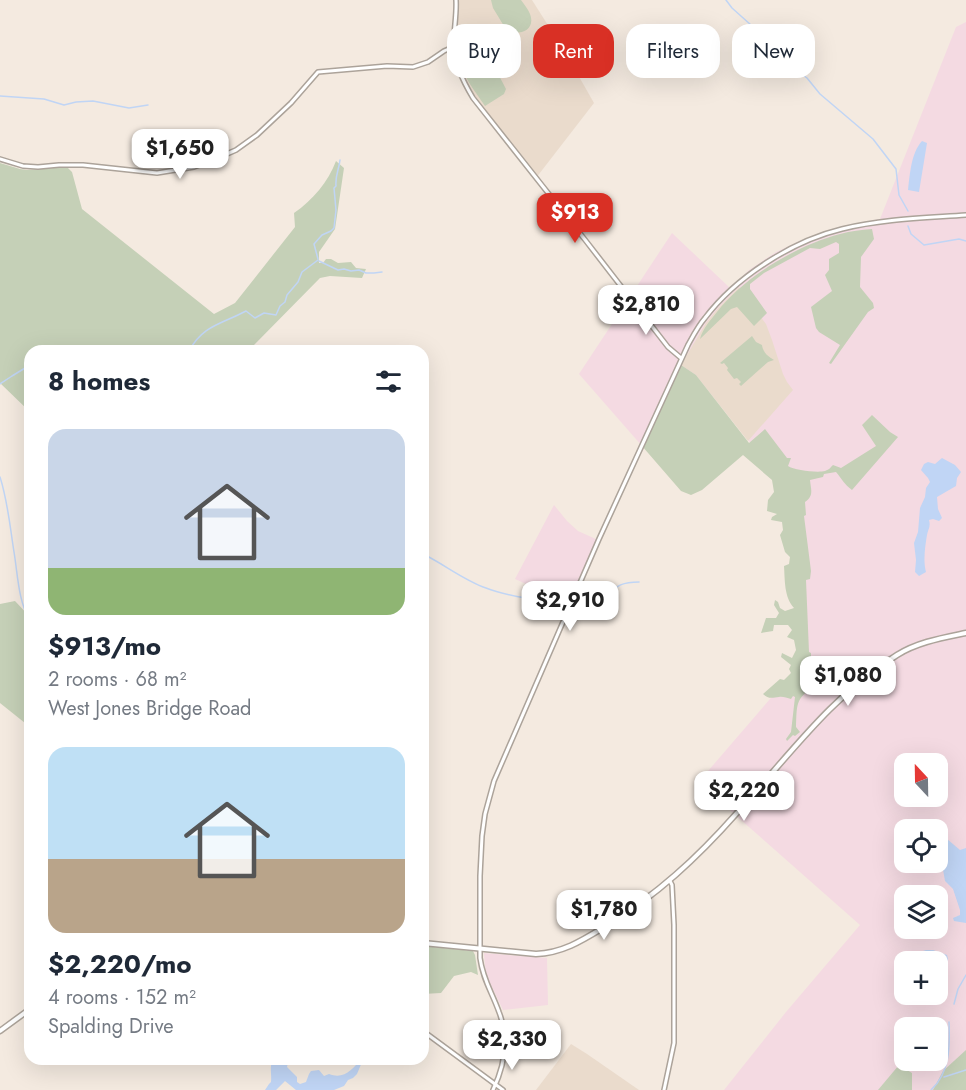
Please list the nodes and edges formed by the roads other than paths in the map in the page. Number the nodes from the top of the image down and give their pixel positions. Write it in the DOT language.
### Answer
graph roads {
  1 [pos="456,0"];
  2 [pos="455,24"];
  3 [pos="447,50"];
  4 [pos="462,78"];
  5 [pos="0,159"];
  6 [pos="966,215"];
  7 [pos="681,358"];
  8 [pos="966,633"];
  9 [pos="670,881"];
  10 [pos="429,944"];
  11 [pos="480,948"];
  12 [pos="24,1013"];
  13 [pos="0,1031"];
  14 [pos="429,1036"];
  15 [pos="496,1084"];
  16 [pos="493,1090"];
  17 [pos="503,1090"];
  18 [pos="664,1090"];
  1 -- 2 [label="street"];
  3 -- 5 [label="street"];
  4 -- 7 [label="street"];
  6 -- 7 [label="street"];
  7 -- 11 [label="street"];
  8 -- 9 [label="main road"];
  9 -- 11 [label="main road"];
  9 -- 18 [label="street"];
  10 -- 11 [label="main road"];
  11 -- 15 [label="street"];
  12 -- 13 [label="main road"];
  14 -- 15 [label="street"];
  15 -- 16 [label="street"];
  15 -- 17 [label="street"];
}
